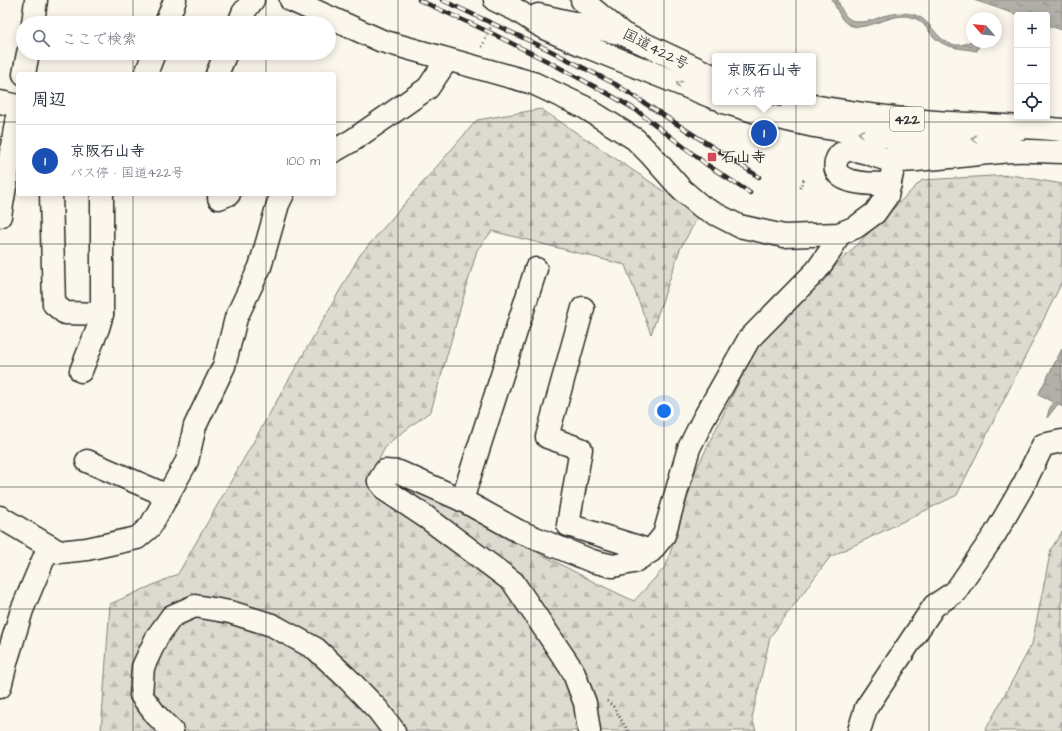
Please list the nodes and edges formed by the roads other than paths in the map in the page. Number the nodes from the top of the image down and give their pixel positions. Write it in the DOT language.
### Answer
graph roads {
  1 [pos="36,0"];
  2 [pos="175,0"];
  3 [pos="253,0"];
  4 [pos="291,0"];
  5 [pos="582,0"];
  6 [pos="495,9"];
  7 [pos="516,10"];
  8 [pos="34,16"];
  9 [pos="169,16"];
  10 [pos="242,16"];
  11 [pos="327,16"];
  12 [pos="336,20"];
  13 [pos="623,34"];
  14 [pos="27,60"];
  15 [pos="151,60"];
  16 [pos="223,60"];
  17 [pos="455,62"];
  18 [pos="24,72"];
  19 [pos="147,72"];
  20 [pos="218,72"];
  21 [pos="712,76"];
  22 [pos="712,97"];
  23 [pos="0,102"];
  24 [pos="734,105"];
  25 [pos="807,105"];
  26 [pos="16,106"];
  27 [pos="16,123"];
  28 [pos="902,128"];
  29 [pos="1062,130"];
  30 [pos="336,150"];
  31 [pos="1062,152"];
  32 [pos="895,161"];
  33 [pos="890,184"];
  34 [pos="51,196"];
  35 [pos="102,196"];
  36 [pos="282,196"];
  37 [pos="0,216"];
  38 [pos="839,234"];
  39 [pos="536,270"];
  40 [pos="583,308"];
  41 [pos="102,314"];
  42 [pos="81,372"];
  43 [pos="1062,441"];
  44 [pos="87,461"];
  45 [pos="168,496"];
  46 [pos="462,500"];
  47 [pos="0,517"];
  48 [pos="49,546"];
  49 [pos="651,551"];
  50 [pos="0,687"];
  51 [pos="172,731"];
  52 [pos="394,731"];
  53 [pos="588,731"];
  54 [pos="860,731"];
  1 -- 8 [label="main road"];
  2 -- 9 [label="main road"];
  3 -- 10 [label="main road"];
  4 -- 11 [label="main road"];
  5 -- 13 [label="main road, 国道422号"];
  6 -- 7 [label="main road"];
  7 -- 13 [label="main road"];
  22 -- 7 [label="main road, one-way"];
  12 -- 17 [label="main road"];
  13 -- 21 [label="main road, 国道422号"];
  14 -- 18 [label="main road"];
  15 -- 19 [label="main road"];
  16 -- 20 [label="main road"];
  17 -- 30 [label="main road"];
  17 -- 38 [label="main road"];
  23 -- 26 [label="main road"];
  28 -- 24 [label="main road, one-way"];
  25 -- 28 [label="main road, 422"];
  27 -- 37 [label="main road"];
  28 -- 29 [label="main road, 422"];
  28 -- 32 [label="main road"];
  31 -- 32 [label="main road"];
  32 -- 33 [label="main road"];
  32 -- 33 [label="main road"];
  33 -- 38 [label="main road"];
  34 -- 41 [label="main road"];
  35 -- 41 [label="main road"];
  36 -- 45 [label="main road"];
  38 -- 49 [label="main road"];
  39 -- 46 [label="main road"];
  40 -- 49 [label="main road"];
  41 -- 42 [label="main road"];
  43 -- 54 [label="main road"];
  44 -- 45 [label="main road"];
  45 -- 48 [label="main road"];
  46 -- 49 [label="main road"];
  46 -- 53 [label="main road"];
  47 -- 48 [label="main road"];
  48 -- 50 [label="main road"];
  51 -- 52 [label="main road"];
}
